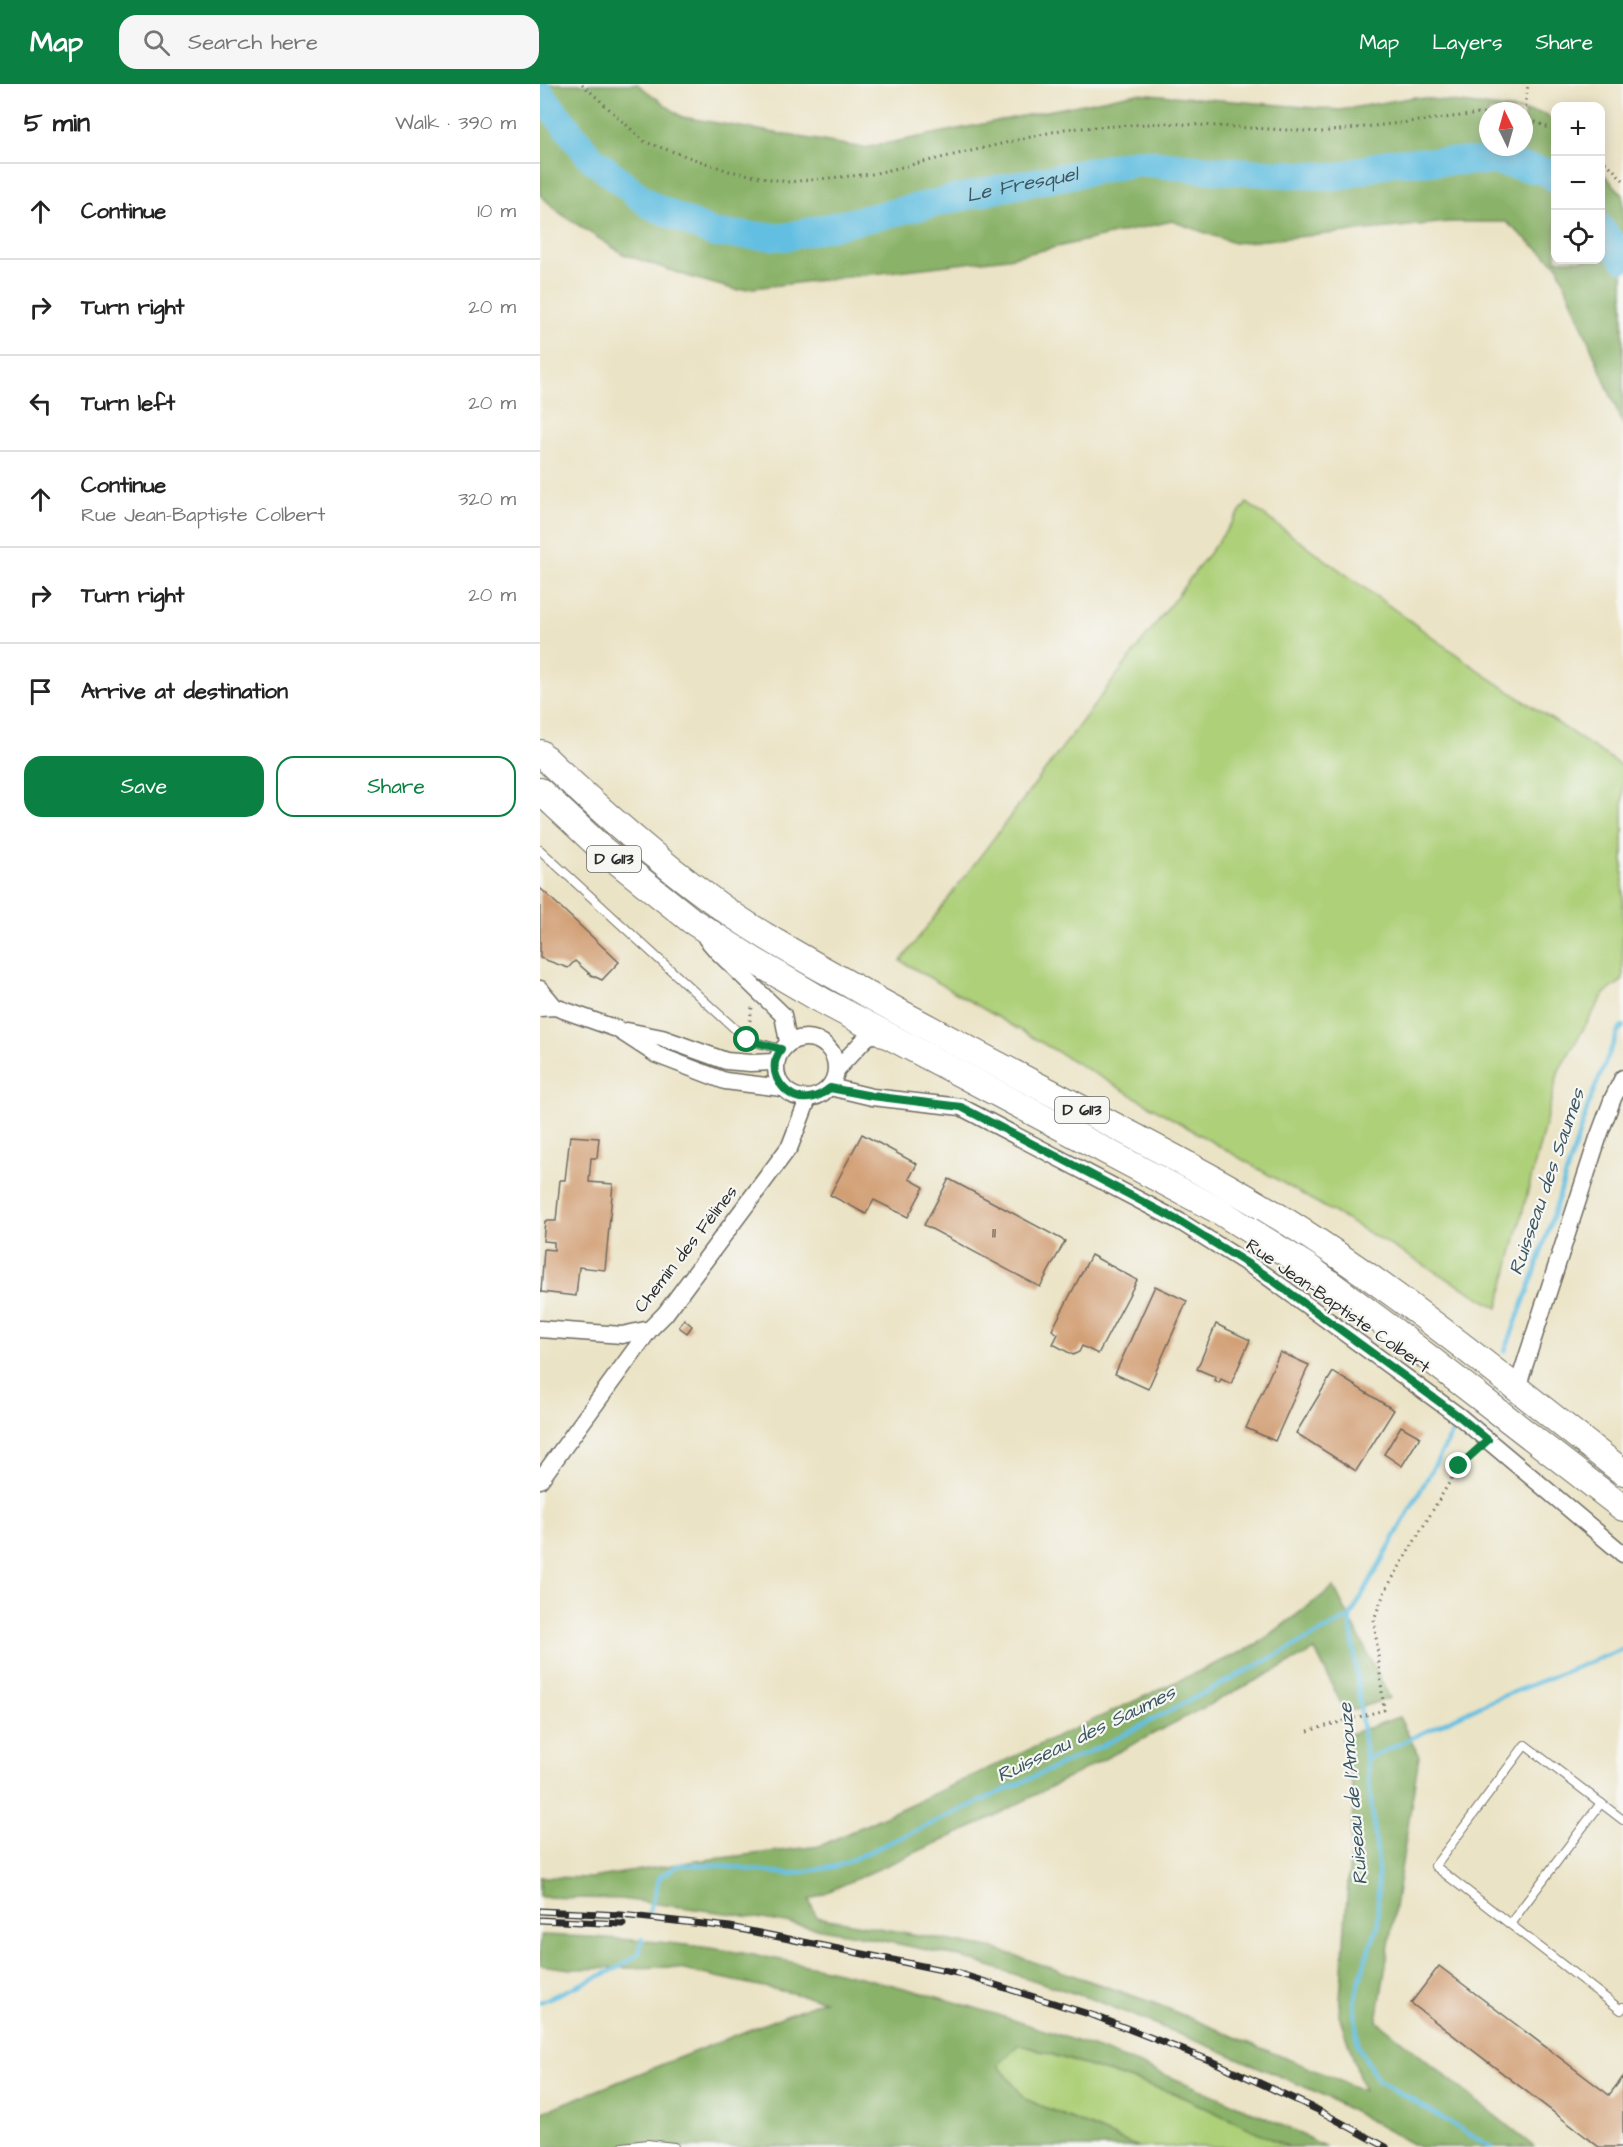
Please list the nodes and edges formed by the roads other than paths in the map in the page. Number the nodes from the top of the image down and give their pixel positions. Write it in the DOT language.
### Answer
graph roads {
  1 [pos="540,753"];
  2 [pos="540,791"];
  3 [pos="540,850"];
  4 [pos="692,921"];
  5 [pos="540,989"];
  6 [pos="547,1008"];
  7 [pos="617,1029"];
  8 [pos="882,1032"];
  9 [pos="782,1051"];
  10 [pos="837,1069"];
  11 [pos="1623,1078"];
  12 [pos="782,1088"];
  13 [pos="830,1088"];
  14 [pos="808,1099"];
  15 [pos="540,1329"];
  16 [pos="650,1329"];
  17 [pos="1515,1388"];
  18 [pos="1623,1472"];
  19 [pos="540,1480"];
  20 [pos="1623,1508"];
  21 [pos="1623,1554"];
  22 [pos="1600,1803"];
  23 [pos="1623,1820"];
  24 [pos="1510,1924"];
  25 [pos="1623,2007"];
  26 [pos="623,2147"];
  27 [pos="674,2147"];
  1 -- 17 [label="main road, D 6113"];
  2 -- 4 [label="main road, D 6113"];
  3 -- 9 [label="lane"];
  4 -- 8 [label="main road, D 6113"];
  4 -- 9 [label="street"];
  5 -- 6 [label="street"];
  6 -- 7 [label="street"];
  7 -- 9 [label="street"];
  7 -- 12 [label="street"];
  8 -- 10 [label="street"];
  8 -- 20 [label="main road, D 6113"];
  9 -- 10 [label="street"];
  9 -- 12 [label="street"];
  10 -- 13 [label="street"];
  11 -- 17 [label="street"];
  12 -- 14 [label="street"];
  13 -- 14 [label="street"];
  13 -- 21 [label="street, Rue Jean-Baptiste Colbert"];
  14 -- 16 [label="street, Chemin des Félines"];
  15 -- 16 [label="street, Chemin des Félines"];
  16 -- 19 [label="street"];
  17 -- 18 [label="main road, D 6113"];
  22 -- 23 [label="lane"];
  22 -- 24 [label="lane"];
  22 -- 24 [label="lane"];
  24 -- 25 [label="lane"];
  26 -- 27 [label="lane"];
}
